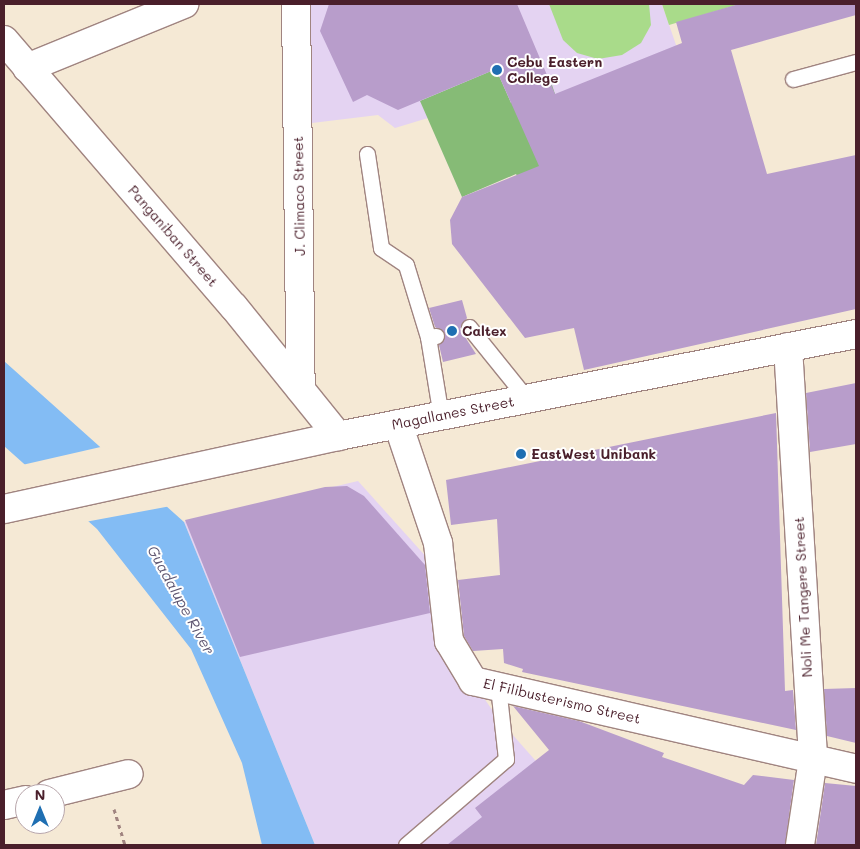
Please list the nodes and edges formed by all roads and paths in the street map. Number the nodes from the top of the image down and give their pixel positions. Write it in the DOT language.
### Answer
graph roads {
  1 [pos="184,4"];
  2 [pos="296,4"];
  3 [pos="4,40"];
  4 [pos="856,62"];
  5 [pos="27,68"];
  6 [pos="793,79"];
  7 [pos="367,154"];
  8 [pos="469,327"];
  9 [pos="856,334"];
  10 [pos="788,347"];
  11 [pos="301,389"];
  12 [pos="527,398"];
  13 [pos="441,416"];
  14 [pos="398,424"];
  15 [pos="338,436"];
  16 [pos="4,509"];
  17 [pos="498,686"];
  18 [pos="813,759"];
  19 [pos="856,769"];
  20 [pos="129,774"];
  21 [pos="65,790"];
  22 [pos="406,845"];
  23 [pos="800,845"];
  1 -- 5 [label="street"];
  2 -- 11 [label="street, J. Climaco Street"];
  3 -- 5 [label="street, Panganiban Street"];
  4 -- 6 [label="lane"];
  5 -- 11 [label="street, Panganiban Street"];
  7 -- 13 [label="lane"];
  8 -- 12 [label="lane"];
  9 -- 10 [label="street, Magallanes Street"];
  10 -- 12 [label="street, Magallanes Street"];
  10 -- 18 [label="street, Noli Me Tangere Street"];
  11 -- 15 [label="street, Panganiban Street"];
  12 -- 13 [label="street, Magallanes Street"];
  13 -- 14 [label="street, Magallanes Street"];
  14 -- 15 [label="street, Magallanes Street"];
  14 -- 17 [label="street, El Filibusterismo Street"];
  15 -- 16 [label="street, Magallanes Street"];
  17 -- 18 [label="street, El Filibusterismo Street"];
  17 -- 22 [label="lane"];
  18 -- 19 [label="street, El Filibusterismo Street"];
  18 -- 23 [label="street, Noli Me Tangere Street"];
  20 -- 21 [label="street"];
}
